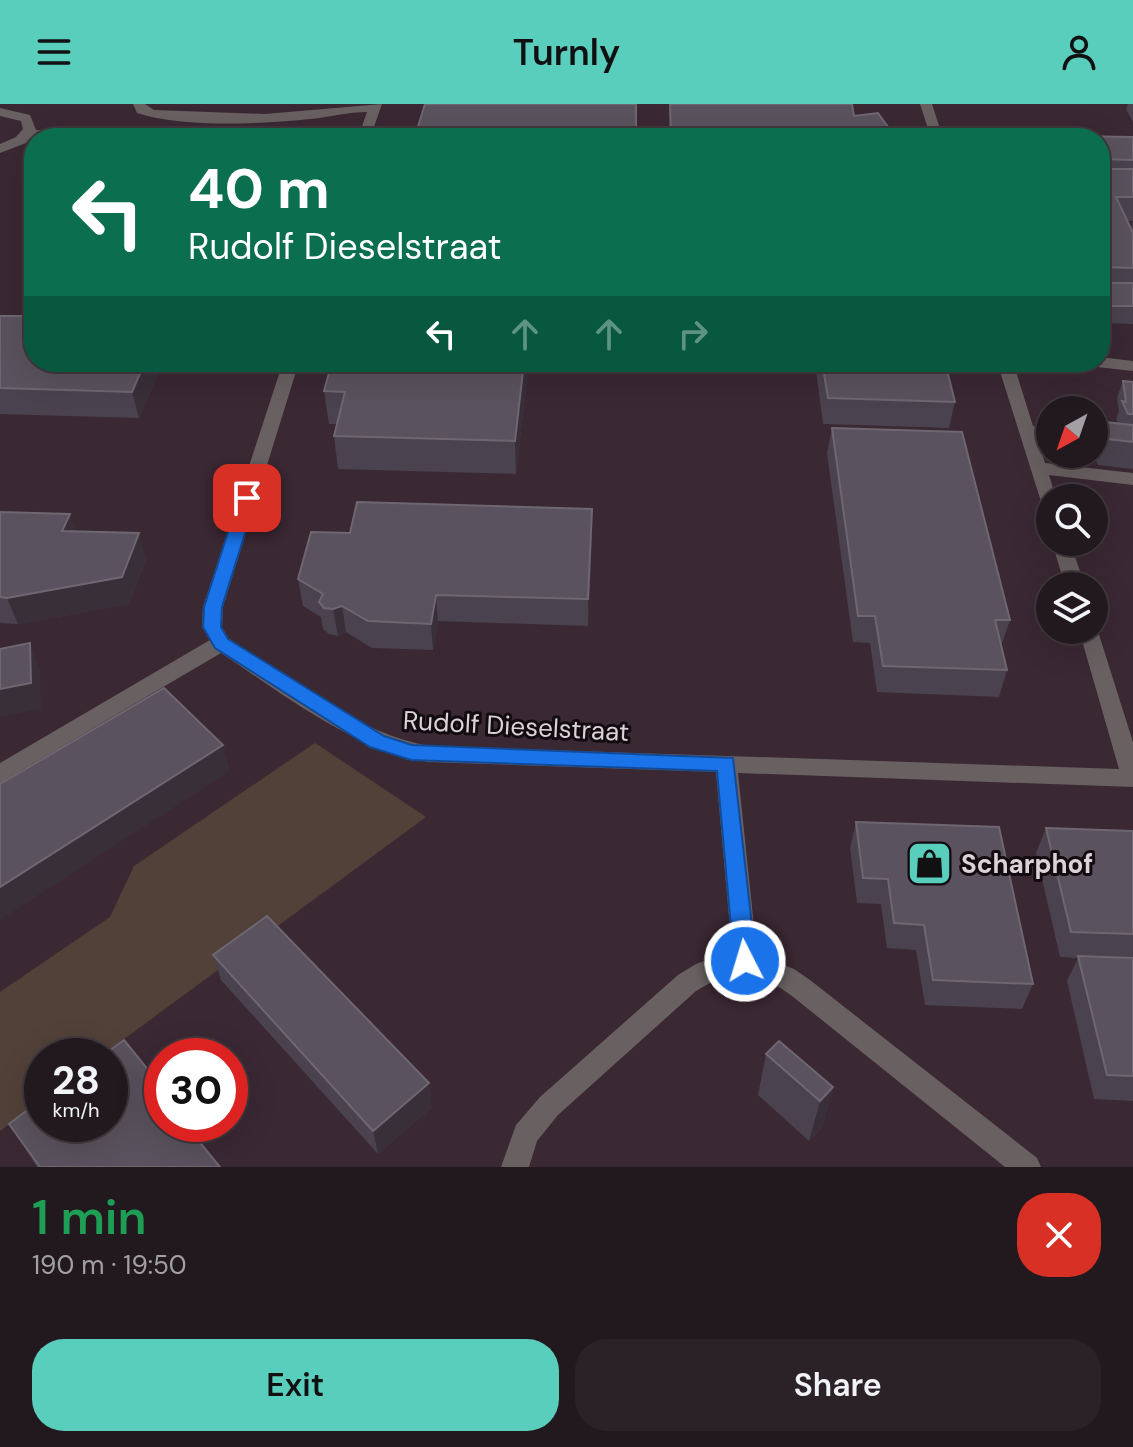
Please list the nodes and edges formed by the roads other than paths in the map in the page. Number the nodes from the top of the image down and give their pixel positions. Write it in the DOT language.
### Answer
graph roads {
  1 [pos="139,104"];
  2 [pos="926,104"];
  3 [pos="159,105"];
  4 [pos="376,106"];
  5 [pos="344,107"];
  6 [pos="1,108"];
  7 [pos="29,128"];
  8 [pos="368,128"];
  9 [pos="934,128"];
  10 [pos="24,136"];
  11 [pos="0,149"];
  12 [pos="1110,363"];
  13 [pos="1133,366"];
  14 [pos="288,372"];
  15 [pos="1008,372"];
  16 [pos="1026,430"];
  17 [pos="1036,431"];
  18 [pos="1108,439"];
  19 [pos="1133,442"];
  20 [pos="1036,462"];
  21 [pos="1038,468"];
  22 [pos="1133,479"];
  23 [pos="1043,484"];
  24 [pos="221,643"];
  25 [pos="1093,644"];
  26 [pos="726,764"];
  27 [pos="0,774"];
  28 [pos="1133,778"];
  29 [pos="745,961"];
  30 [pos="515,1167"];
  31 [pos="1027,1167"];
  1 -- 5 [label="street"];
  2 -- 9 [label="street"];
  3 -- 5 [label="street"];
  4 -- 5 [label="street"];
  4 -- 8 [label="street"];
  6 -- 7 [label="street"];
  10 -- 11 [label="street"];
  12 -- 13 [label="street"];
  14 -- 24 [label="street"];
  15 -- 16 [label="street"];
  16 -- 17 [label="street"];
  16 -- 20 [label="street"];
  18 -- 19 [label="street"];
  21 -- 22 [label="street"];
  21 -- 23 [label="street"];
  24 -- 26 [label="street, Rudolf Dieselstraat"];
  24 -- 27 [label="street"];
  25 -- 28 [label="street"];
  26 -- 28 [label="street, Rudolf Dieselstraat"];
  26 -- 29 [label="street"];
  29 -- 30 [label="street"];
  29 -- 31 [label="street"];
}
